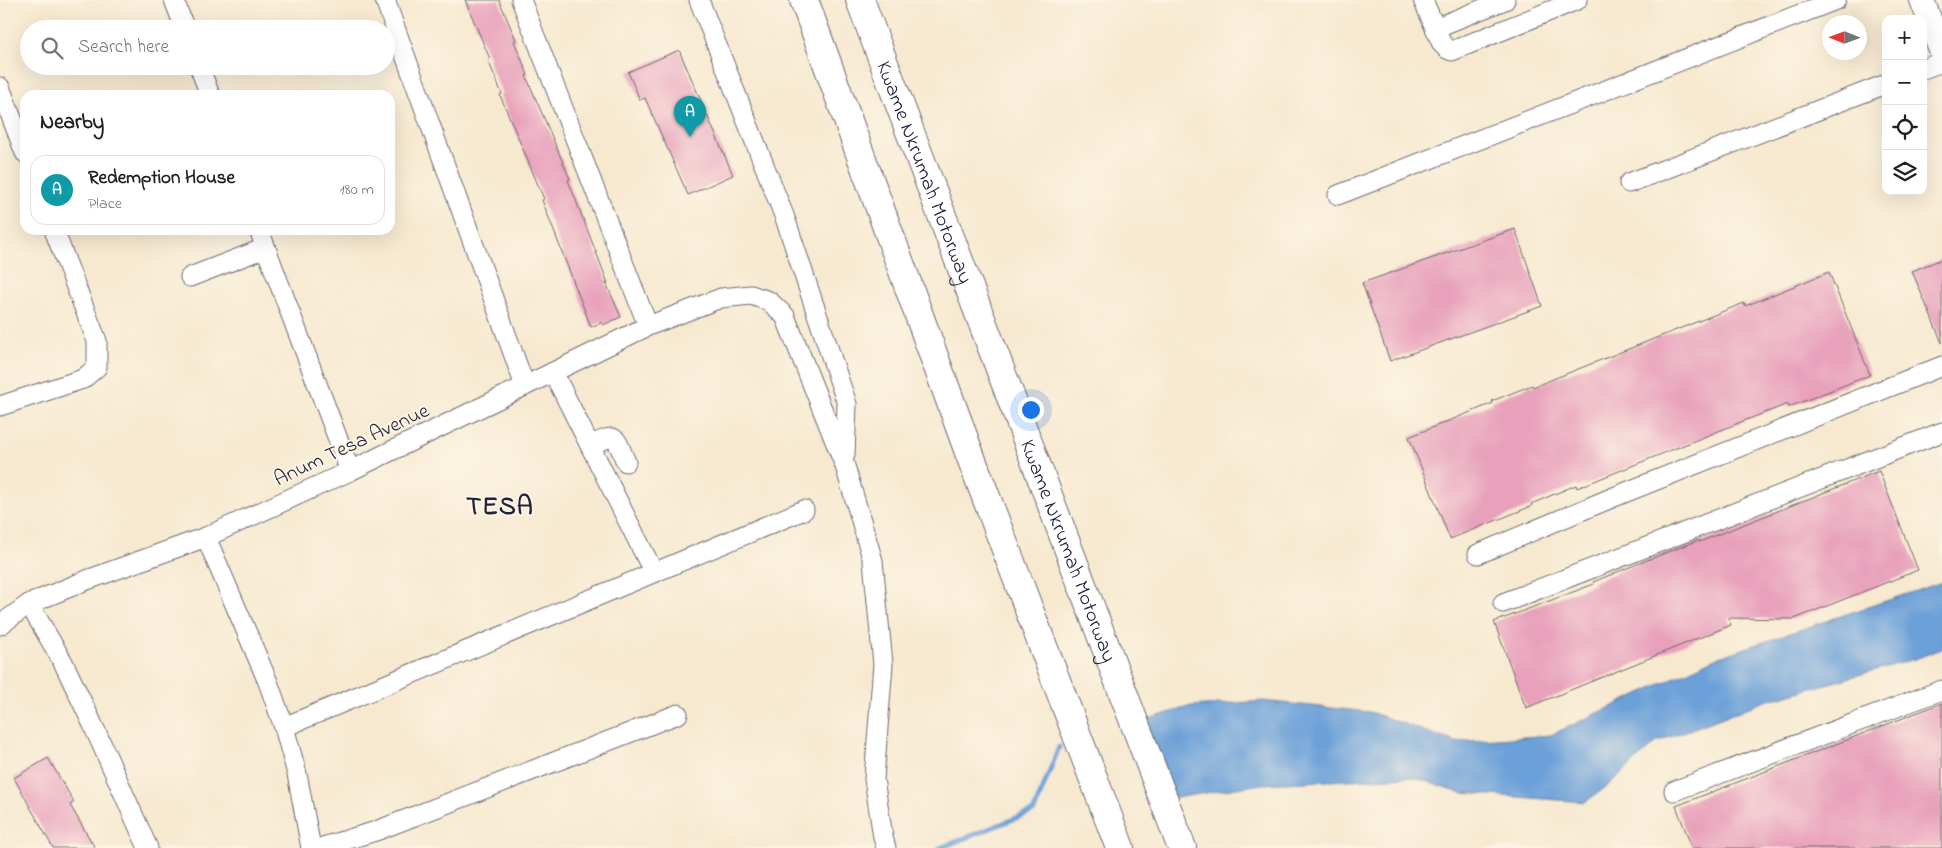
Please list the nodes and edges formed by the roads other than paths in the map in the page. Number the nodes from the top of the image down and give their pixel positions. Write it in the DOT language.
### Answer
graph roads {
  1 [pos="174,0"];
  2 [pos="385,0"];
  3 [pos="521,0"];
  4 [pos="699,0"];
  5 [pos="804,0"];
  6 [pos="860,0"];
  7 [pos="1422,0"];
  8 [pos="1505,0"];
  9 [pos="1578,0"];
  10 [pos="1922,0"];
  11 [pos="1827,2"];
  12 [pos="1551,5"];
  13 [pos="182,20"];
  14 [pos="392,20"];
  15 [pos="395,28"];
  16 [pos="1435,28"];
  17 [pos="1942,53"];
  18 [pos="1942,62"];
  19 [pos="1927,68"];
  20 [pos="202,75"];
  21 [pos="1882,86"];
  22 [pos="0,87"];
  23 [pos="208,90"];
  24 [pos="20,140"];
  25 [pos="1630,183"];
  26 [pos="1338,195"];
  27 [pos="56,235"];
  28 [pos="261,235"];
  29 [pos="265,248"];
  30 [pos="190,277"];
  31 [pos="648,326"];
  32 [pos="1942,366"];
  33 [pos="553,372"];
  34 [pos="524,386"];
  35 [pos="0,406"];
  36 [pos="1942,432"];
  37 [pos="591,446"];
  38 [pos="626,462"];
  39 [pos="845,466"];
  40 [pos="350,471"];
  41 [pos="804,510"];
  42 [pos="206,537"];
  43 [pos="1478,554"];
  44 [pos="654,573"];
  45 [pos="1503,603"];
  46 [pos="29,604"];
  47 [pos="1,623"];
  48 [pos="1942,690"];
  49 [pos="678,714"];
  50 [pos="284,728"];
  51 [pos="1674,791"];
  52 [pos="148,848"];
  53 [pos="311,848"];
  54 [pos="319,848"];
  55 [pos="886,848"];
  56 [pos="1120,848"];
  57 [pos="1182,848"];
  1 -- 13 [label="street"];
  2 -- 14 [label="street"];
  3 -- 31 [label="street"];
  4 -- 39 [label="street"];
  5 -- 56 [label="highway"];
  6 -- 57 [label="highway, Kwame Nkrumah Motorway"];
  7 -- 16 [label="street"];
  8 -- 16 [label="street"];
  9 -- 12 [label="street"];
  10 -- 17 [label="main road"];
  11 -- 26 [label="street"];
  12 -- 16 [label="street"];
  15 -- 34 [label="street"];
  18 -- 19 [label="street"];
  20 -- 23 [label="street"];
  21 -- 25 [label="street"];
  22 -- 24 [label="street"];
  27 -- 35 [label="street"];
  28 -- 29 [label="street"];
  29 -- 30 [label="street"];
  29 -- 40 [label="street"];
  31 -- 33 [label="street, Anum Tesa Avenue"];
  31 -- 39 [label="street, Anum Tesa Avenue"];
  32 -- 43 [label="street"];
  33 -- 34 [label="street, Anum Tesa Avenue"];
  33 -- 37 [label="street"];
  34 -- 40 [label="street, Anum Tesa Avenue"];
  36 -- 45 [label="street"];
  37 -- 38 [label="street"];
  37 -- 44 [label="street"];
  39 -- 55 [label="street"];
  40 -- 42 [label="street, Anum Tesa Avenue"];
  41 -- 44 [label="street"];
  42 -- 46 [label="street, Anum Tesa Avenue"];
  42 -- 50 [label="street"];
  44 -- 50 [label="street"];
  46 -- 47 [label="street, Anum Tesa Avenue"];
  46 -- 52 [label="street"];
  48 -- 51 [label="street"];
  49 -- 54 [label="street"];
  50 -- 53 [label="street"];
}
